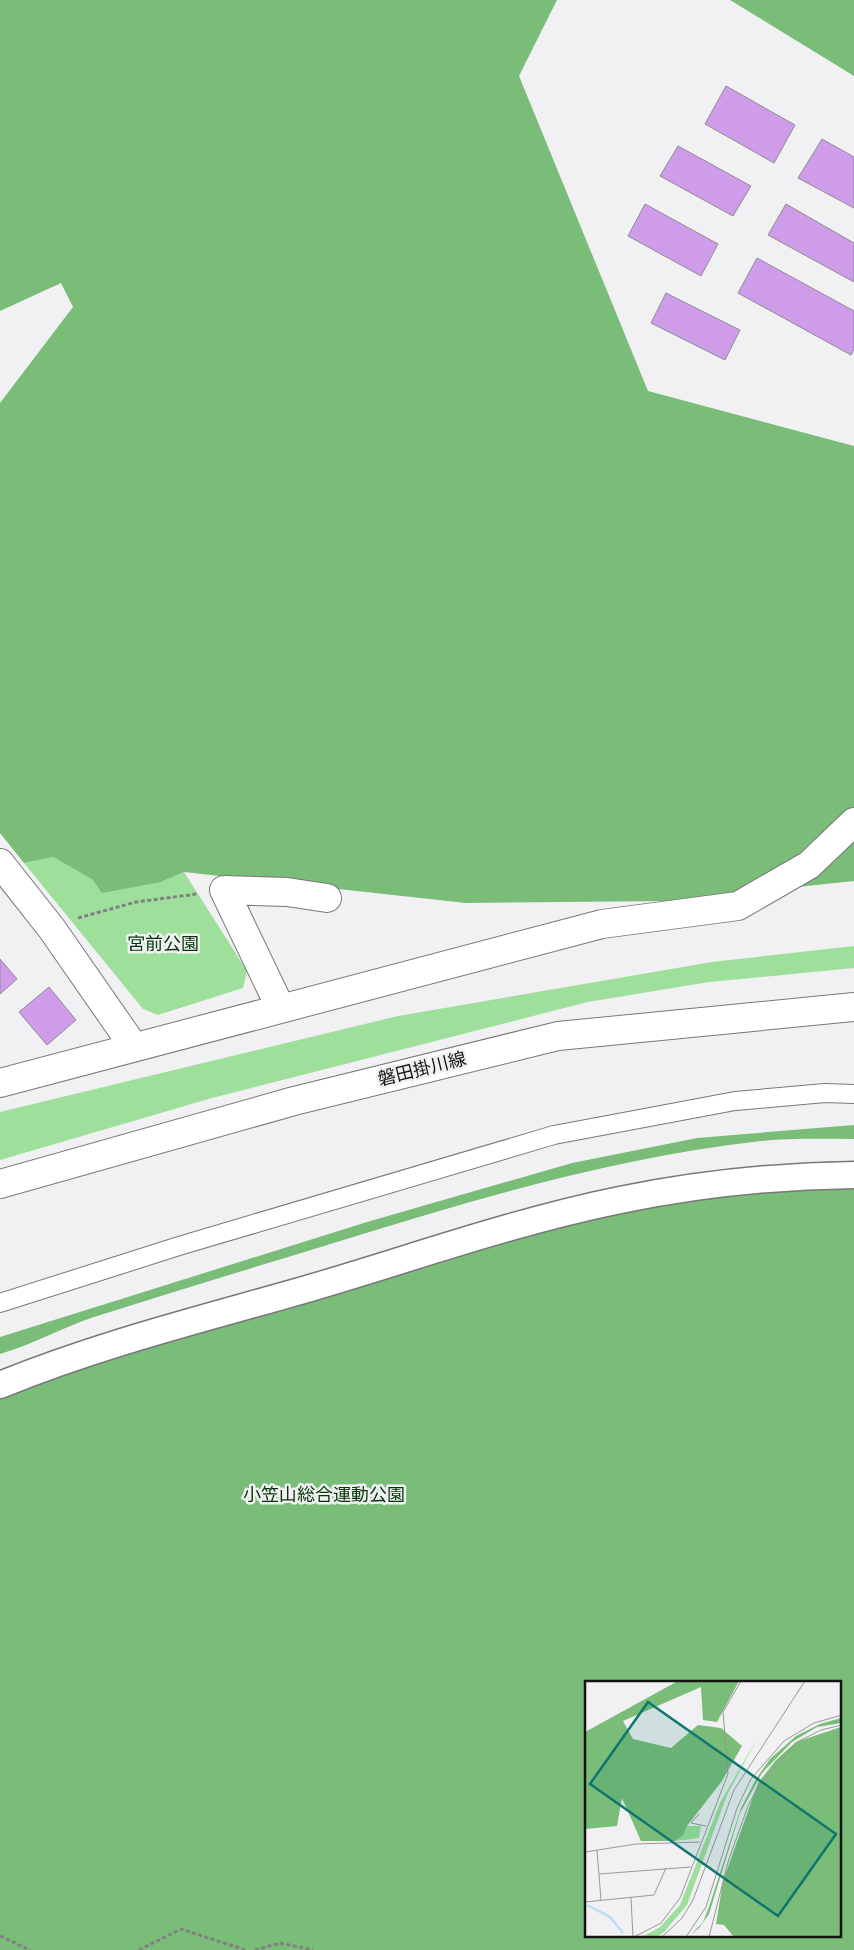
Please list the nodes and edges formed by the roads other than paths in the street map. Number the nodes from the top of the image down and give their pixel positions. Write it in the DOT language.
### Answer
graph roads {
  1 [pos="854,822"];
  2 [pos="0,863"];
  3 [pos="327,898"];
  4 [pos="280,1007"];
  5 [pos="854,1007"];
  6 [pos="134,1048"];
  7 [pos="0,1083"];
  8 [pos="854,1094"];
  9 [pos="854,1174"];
  10 [pos="0,1184"];
  11 [pos="0,1303"];
  12 [pos="0,1386"];
  1 -- 4 [label="street"];
  2 -- 6 [label="street"];
  3 -- 4 [label="street"];
  4 -- 6 [label="street"];
  5 -- 10 [label="street, 磐田掛川線"];
  6 -- 7 [label="street"];
  8 -- 11 [label="lane"];
  9 -- 12 [label="street"];
}
